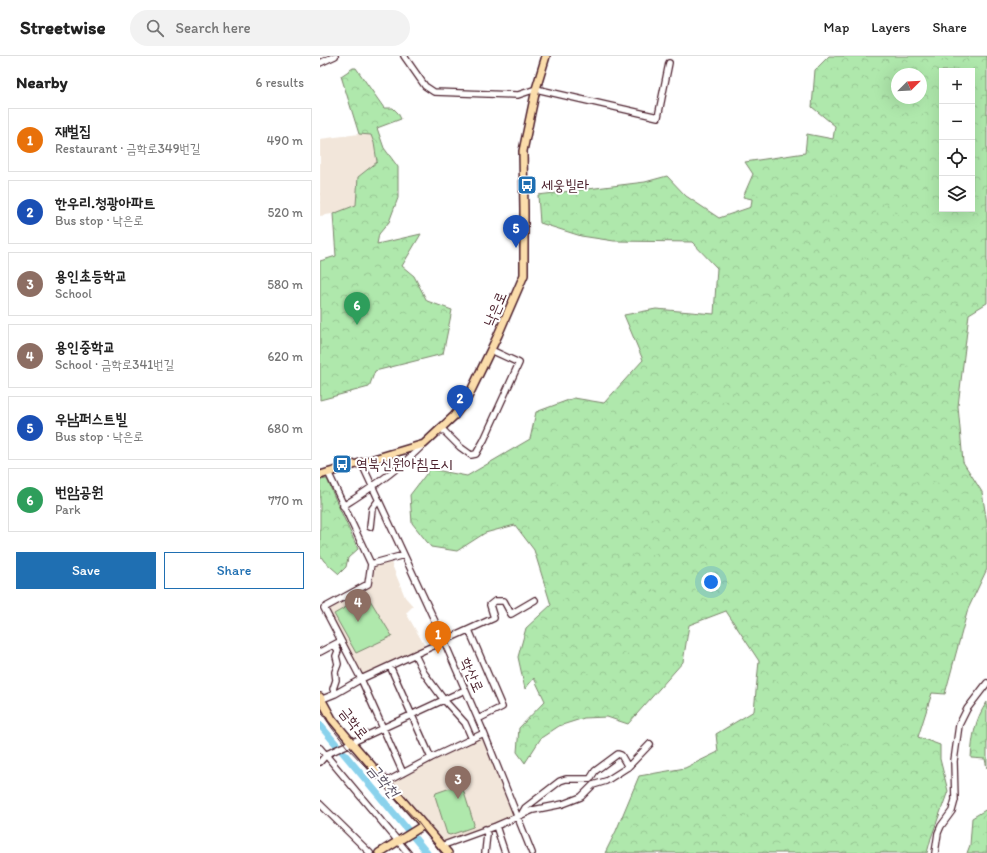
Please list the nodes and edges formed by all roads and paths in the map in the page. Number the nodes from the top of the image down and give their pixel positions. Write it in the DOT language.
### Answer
graph roads {
  1 [pos="336,56"];
  2 [pos="404,56"];
  3 [pos="546,56"];
  4 [pos="320,63"];
  5 [pos="669,63"];
  6 [pos="536,89"];
  7 [pos="491,350"];
  8 [pos="441,428"];
  9 [pos="424,444"];
  10 [pos="360,462"];
  11 [pos="328,472"];
  12 [pos="320,475"];
  13 [pos="372,488"];
  14 [pos="378,501"];
  15 [pos="343,506"];
  16 [pos="370,527"];
  17 [pos="404,555"];
  18 [pos="371,564"];
  19 [pos="535,600"];
  20 [pos="469,630"];
  21 [pos="444,641"];
  22 [pos="341,642"];
  23 [pos="335,645"];
  24 [pos="320,652"];
  25 [pos="415,655"];
  26 [pos="390,666"];
  27 [pos="361,680"];
  28 [pos="987,683"];
  29 [pos="465,690"];
  30 [pos="335,694"];
  31 [pos="320,699"];
  32 [pos="444,700"];
  33 [pos="412,715"];
  34 [pos="478,719"];
  35 [pos="383,728"];
  36 [pos="484,733"];
  37 [pos="472,739"];
  38 [pos="352,743"];
  39 [pos="650,744"];
  40 [pos="320,748"];
  41 [pos="326,754"];
  42 [pos="431,758"];
  43 [pos="320,762"];
  44 [pos="628,767"];
  45 [pos="403,773"];
  46 [pos="590,779"];
  47 [pos="388,781"];
  48 [pos="593,785"];
  49 [pos="320,804"];
  50 [pos="519,816"];
  51 [pos="423,826"];
  52 [pos="496,826"];
  53 [pos="485,829"];
  54 [pos="400,842"];
  55 [pos="441,846"];
  56 [pos="370,853"];
  57 [pos="379,853"];
  58 [pos="406,853"];
  59 [pos="448,853"];
  60 [pos="485,853"];
  61 [pos="505,853"];
  62 [pos="532,853"];
  63 [pos="935,853"];
  1 -- 4 [label="street"];
  2 -- 6 [label="street"];
  3 -- 6 [label="main road, 낙은로"];
  5 -- 6 [label="street"];
  6 -- 7 [label="main road, 낙은로"];
  7 -- 8 [label="main road, 낙은로"];
  7 -- 8 [label="street"];
  8 -- 9 [label="main road, 낙은로"];
  9 -- 10 [label="main road, 낙은로"];
  9 -- 13 [label="street"];
  10 -- 11 [label="main road, 낙은로"];
  10 -- 13 [label="street, 학산로"];
  11 -- 12 [label="main road, 낙은로"];
  11 -- 15 [label="street"];
  13 -- 14 [label="street, 학산로"];
  13 -- 15 [label="street"];
  14 -- 16 [label="street"];
  14 -- 17 [label="street, 학산로"];
  15 -- 18 [label="street"];
  17 -- 18 [label="street"];
  17 -- 21 [label="street, 학산로"];
  18 -- 22 [label="street"];
  19 -- 20 [label="street"];
  20 -- 21 [label="street"];
  20 -- 34 [label="street"];
  21 -- 25 [label="street"];
  21 -- 29 [label="street, 학산로"];
  22 -- 23 [label="street"];
  22 -- 27 [label="street"];
  23 -- 24 [label="street"];
  23 -- 30 [label="street"];
  25 -- 26 [label="street"];
  25 -- 32 [label="street"];
  26 -- 27 [label="street"];
  26 -- 33 [label="street"];
  27 -- 30 [label="street"];
  27 -- 35 [label="street"];
  28 -- 63 [label="street"];
  29 -- 32 [label="street"];
  29 -- 34 [label="street, 학산로"];
  30 -- 31 [label="street"];
  31 -- 38 [label="main road, 금학로"];
  32 -- 33 [label="street"];
  32 -- 37 [label="street"];
  33 -- 35 [label="street"];
  33 -- 42 [label="street"];
  34 -- 36 [label="street, 학산로"];
  35 -- 38 [label="street"];
  35 -- 45 [label="street"];
  36 -- 37 [label="street"];
  36 -- 50 [label="street, 학산로"];
  37 -- 42 [label="street"];
  38 -- 41 [label="street"];
  38 -- 47 [label="main road, 금학로"];
  39 -- 44 [label="street"];
  40 -- 41 [label="street"];
  41 -- 43 [label="street"];
  41 -- 54 [label="street"];
  42 -- 45 [label="street"];
  44 -- 46 [label="street"];
  44 -- 48 [label="street"];
  45 -- 47 [label="street"];
  46 -- 48 [label="street"];
  46 -- 50 [label="street"];
  47 -- 51 [label="main road, 금학로"];
  48 -- 50 [label="street"];
  49 -- 56 [label="street"];
  50 -- 52 [label="street"];
  50 -- 62 [label="street, 학산로"];
  51 -- 54 [label="main road"];
  51 -- 55 [label="main road, 금학로"];
  52 -- 53 [label="street"];
  52 -- 61 [label="street"];
  53 -- 55 [label="street"];
  53 -- 60 [label="street"];
  54 -- 57 [label="main road"];
  54 -- 58 [label="street"];
  55 -- 59 [label="main road, 금학로"];
}
